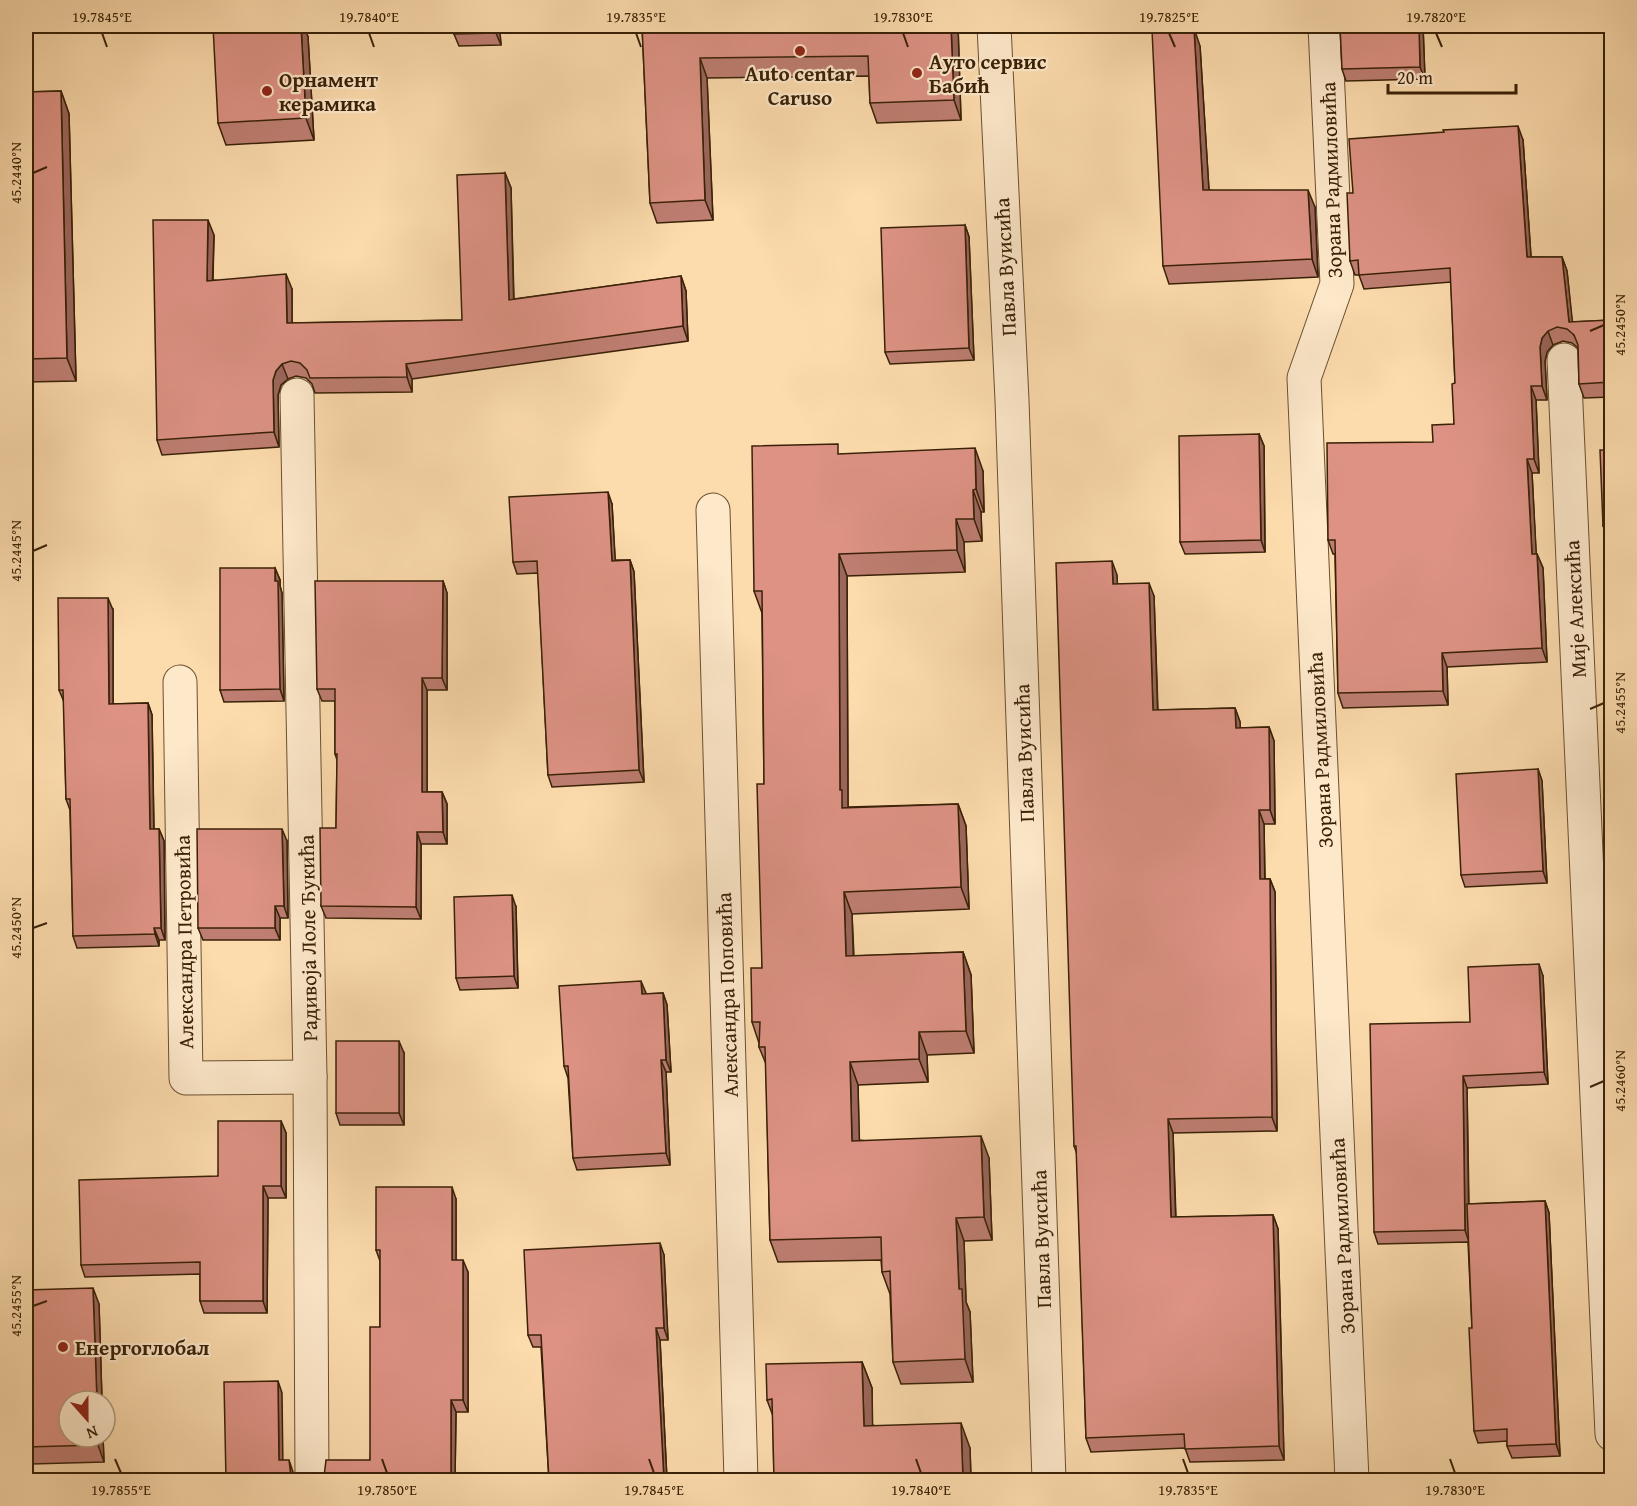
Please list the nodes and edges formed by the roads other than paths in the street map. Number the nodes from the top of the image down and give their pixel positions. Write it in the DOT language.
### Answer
graph roads {
  1 [pos="994,26"];
  2 [pos="1325,26"];
  3 [pos="1564,360"];
  4 [pos="297,395"];
  5 [pos="713,510"];
  6 [pos="180,682"];
  7 [pos="310,1077"];
  8 [pos="1611,1434"];
  9 [pos="312,1480"];
  10 [pos="741,1480"];
  11 [pos="1049,1480"];
  12 [pos="1352,1480"];
  1 -- 11 [label="street, Павла Вуисића"];
  2 -- 12 [label="street, Зорана Радмиловића"];
  3 -- 8 [label="street, Мије Алексића"];
  4 -- 7 [label="street, Радивоја Лоле Ђукића"];
  5 -- 10 [label="street, Александра Поповића"];
  6 -- 7 [label="street, Александра Петровића"];
  7 -- 9 [label="street, Радивоја Лоле Ђукића"];
}
